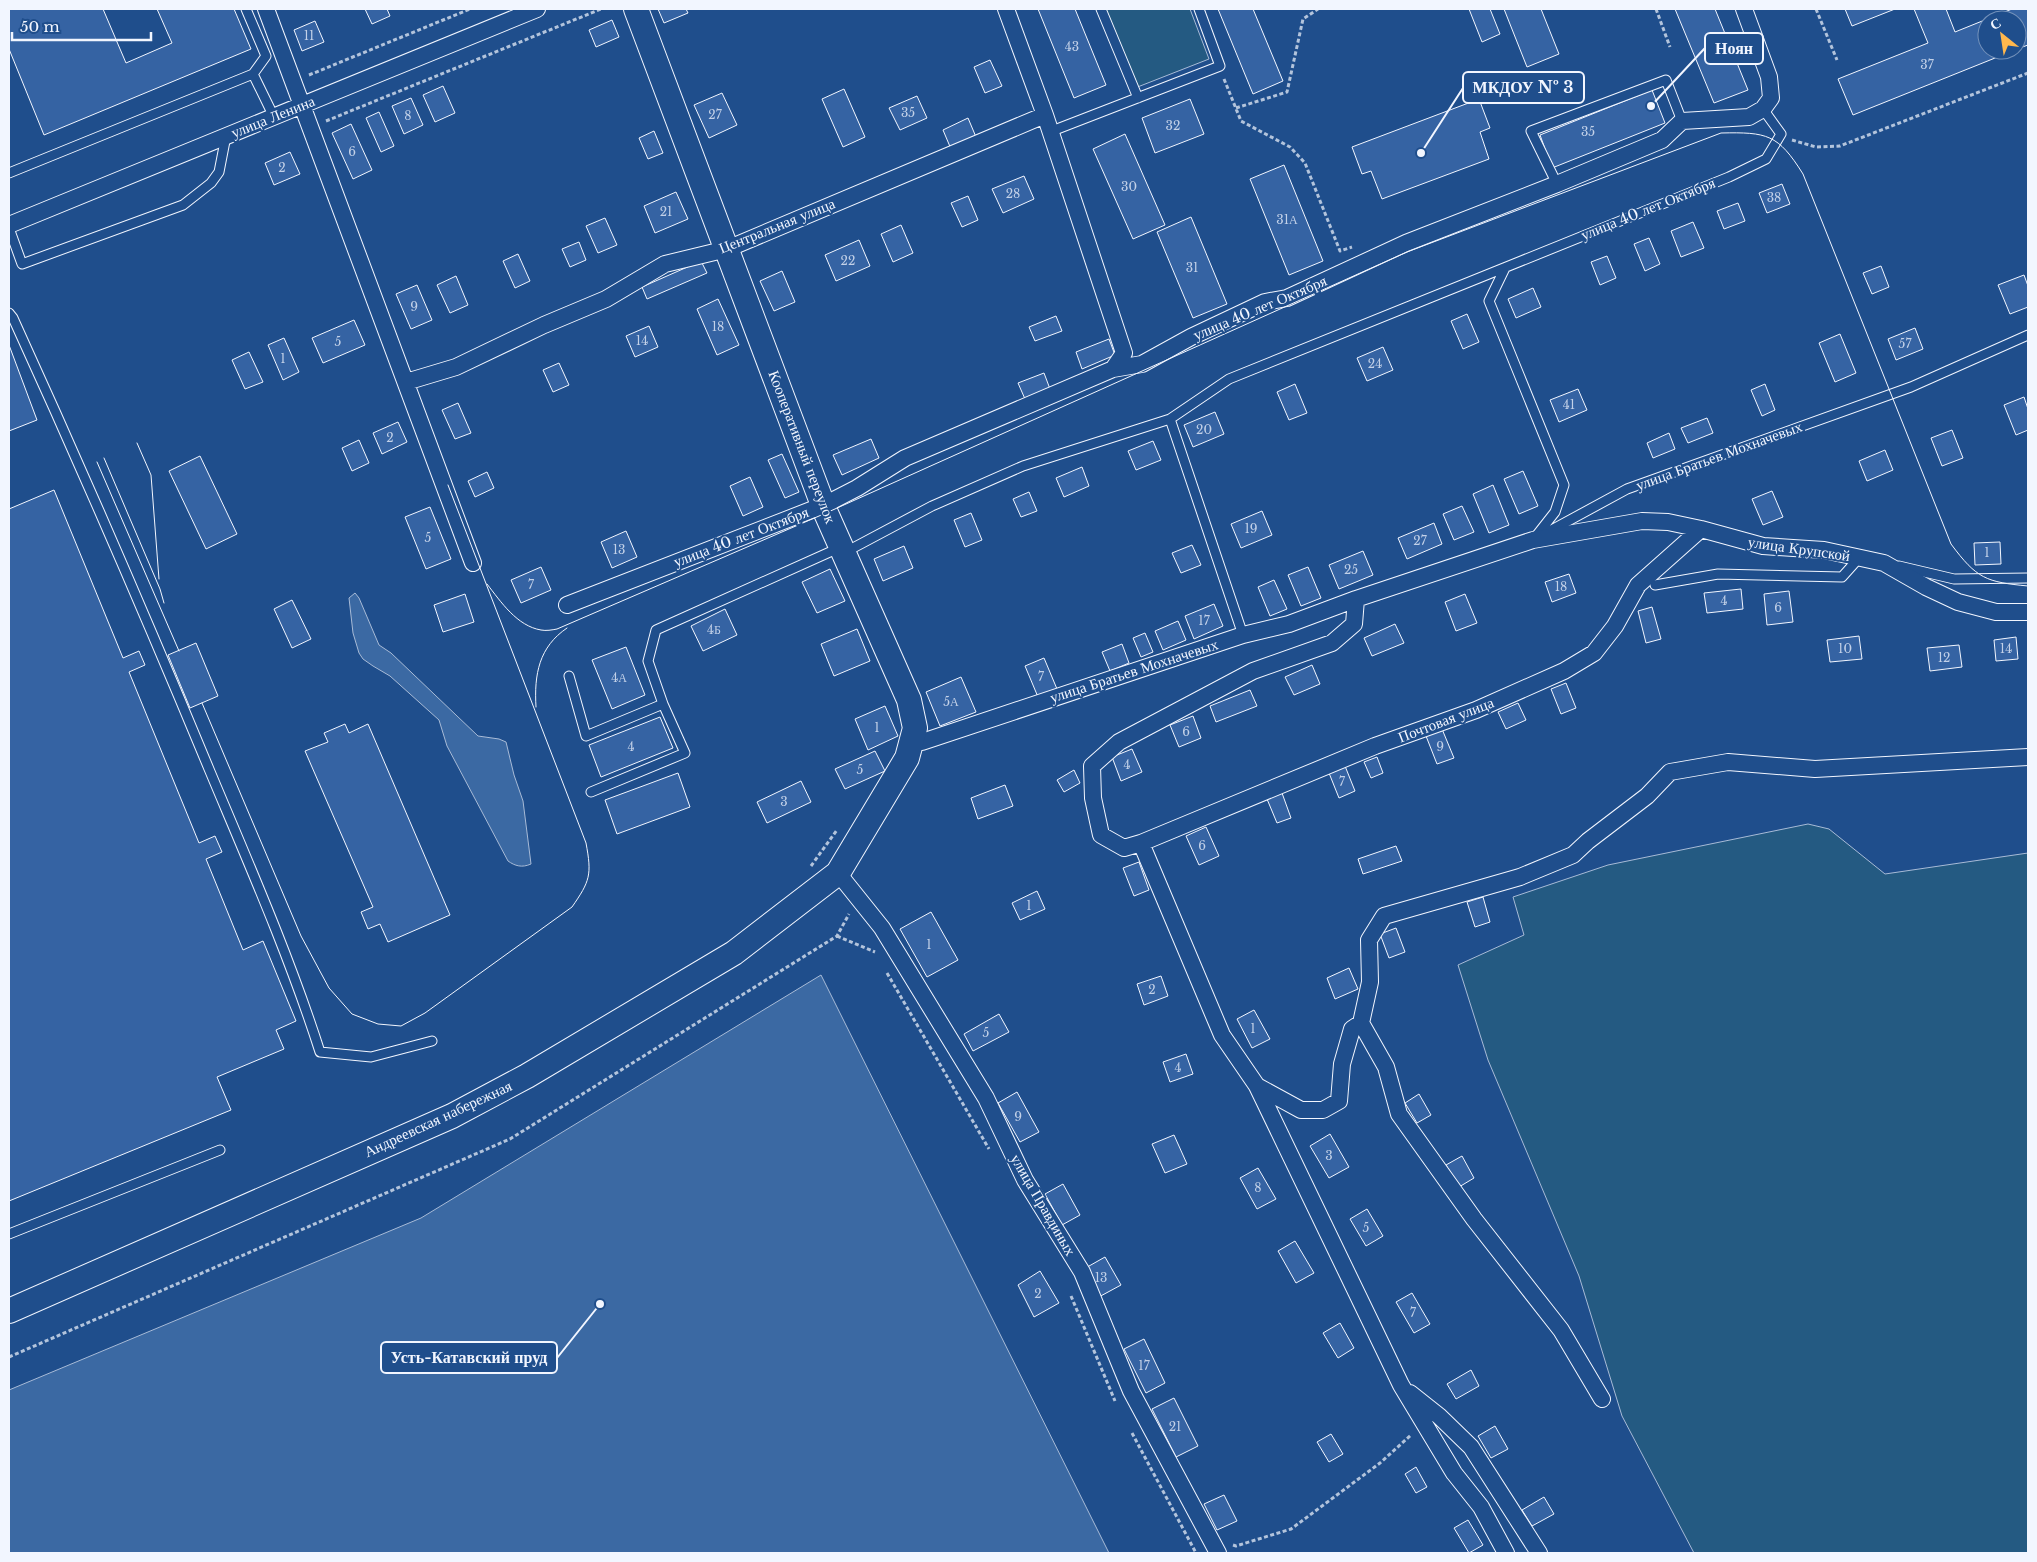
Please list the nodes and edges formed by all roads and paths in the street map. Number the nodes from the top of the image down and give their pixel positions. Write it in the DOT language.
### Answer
graph roads {
  1 [pos="246,9"];
  2 [pos="266,9"];
  3 [pos="470,9"];
  4 [pos="537,9"];
  5 [pos="601,9"];
  6 [pos="636,9"];
  7 [pos="1006,9"];
  8 [pos="1101,9"];
  9 [pos="1199,9"];
  10 [pos="1318,9"];
  11 [pos="1656,9"];
  12 [pos="1744,9"];
  13 [pos="1816,9"];
  14 [pos="1670,46"];
  15 [pos="1837,60"];
  16 [pos="1220,66"];
  17 [pos="2028,73"];
  18 [pos="253,74"];
  19 [pos="292,82"];
  20 [pos="1138,98"];
  21 [pos="301,106"];
  22 [pos="1236,108"];
  23 [pos="1763,109"];
  24 [pos="1045,115"];
  25 [pos="274,117"];
  26 [pos="1682,121"];
  27 [pos="309,128"];
  28 [pos="1052,131"];
  29 [pos="1781,134"];
  30 [pos="226,136"];
  31 [pos="9,174"];
  32 [pos="1557,184"];
  33 [pos="9,227"];
  34 [pos="727,248"];
  35 [pos="1340,251"];
  36 [pos="1505,268"];
  37 [pos="9,313"];
  38 [pos="2027,337"];
  39 [pos="1113,369"];
  40 [pos="406,382"];
  41 [pos="1170,419"];
  42 [pos="824,505"];
  43 [pos="1701,529"];
  44 [pos="1533,540"];
  45 [pos="844,552"];
  46 [pos="1860,558"];
  47 [pos="1884,563"];
  48 [pos="473,564"];
  49 [pos="2028,578"];
  50 [pos="1655,585"];
  51 [pos="1356,599"];
  52 [pos="567,605"];
  53 [pos="2028,612"];
  54 [pos="1243,635"];
  55 [pos="569,676"];
  56 [pos="663,704"];
  57 [pos="912,741"];
  58 [pos="2028,756"];
  59 [pos="591,792"];
  60 [pos="838,830"];
  61 [pos="1141,843"];
  62 [pos="806,872"];
  63 [pos="838,874"];
  64 [pos="836,936"];
  65 [pos="879,959"];
  66 [pos="884,968"];
  67 [pos="1361,1023"];
  68 [pos="432,1041"];
  69 [pos="1257,1086"];
  70 [pos="220,1150"];
  71 [pos="992,1153"];
  72 [pos="9,1234"];
  73 [pos="1068,1288"];
  74 [pos="9,1311"];
  75 [pos="1401,1385"];
  76 [pos="1602,1399"];
  77 [pos="1119,1409"];
  78 [pos="1424,1423"];
  79 [pos="1128,1425"];
  80 [pos="1211,1538"];
  81 [pos="1196,1553"];
  82 [pos="1218,1553"];
  83 [pos="1506,1553"];
  84 [pos="1539,1553"];
  1 -- 18 [label="lane"];
  2 -- 19 [label="street"];
  3 -- 19 [label="path"];
  4 -- 21 [label="street, улица Ленина"];
  5 -- 27 [label="path"];
  6 -- 34 [label="main road, Кооперативный переулок"];
  7 -- 24 [label="street"];
  8 -- 20 [label="lane"];
  9 -- 16 [label="lane"];
  10 -- 22 [label="path"];
  11 -- 14 [label="path"];
  12 -- 23 [label="street"];
  13 -- 15 [label="path"];
  16 -- 20 [label="lane"];
  16 -- 22 [label="path"];
  17 -- 29 [label="path"];
  18 -- 25 [label="lane"];
  18 -- 31 [label="lane"];
  19 -- 21 [label="street"];
  20 -- 28 [label="lane"];
  21 -- 25 [label="street, улица Ленина"];
  21 -- 27 [label="street"];
  22 -- 35 [label="path"];
  23 -- 26 [label="street"];
  23 -- 29 [label="lane"];
  24 -- 28 [label="street"];
  24 -- 34 [label="street, Центральная улица"];
  25 -- 30 [label="street, улица Ленина"];
  26 -- 32 [label="street, улица 40 лет Октября"];
  26 -- 32 [label="lane"];
  27 -- 40 [label="street"];
  28 -- 39 [label="street"];
  29 -- 36 [label="lane, улица 40 лет Октября"];
  30 -- 33 [label="street, улица Ленина"];
  30 -- 33 [label="lane"];
  32 -- 39 [label="street, улица 40 лет Октября"];
  34 -- 40 [label="street, Центральная улица"];
  34 -- 42 [label="main road, Кооперативный переулок"];
  36 -- 41 [label="lane, улица 40 лет Октября"];
  36 -- 44 [label="lane"];
  37 -- 68 [label="lane"];
  38 -- 44 [label="lane, улица Братьев Мохначевых"];
  39 -- 42 [label="street, улица 40 лет Октября"];
  40 -- 48 [label="street"];
  41 -- 45 [label="lane, улица 40 лет Октября"];
  41 -- 54 [label="lane"];
  42 -- 45 [label="main road, Кооперативный переулок"];
  42 -- 52 [label="street, улица 40 лет Октября"];
  43 -- 44 [label="street, улица Крупской"];
  43 -- 46 [label="street, улица Крупской"];
  43 -- 61 [label="street, Почтовая улица"];
  44 -- 51 [label="street, улица Крупской"];
  45 -- 56 [label="lane, улица 40 лет Октября"];
  45 -- 57 [label="main road, Кооперативный переулок"];
  46 -- 47 [label="street, улица Крупской"];
  46 -- 50 [label="lane"];
  47 -- 49 [label="lane"];
  47 -- 53 [label="street, улица Крупской"];
  51 -- 54 [label="street, улица Братьев Мохначевых"];
  51 -- 61 [label="street, Почтовая улица"];
  54 -- 57 [label="street, улица Братьев Мохначевых"];
  55 -- 56 [label="lane"];
  56 -- 59 [label="lane"];
  57 -- 63 [label="main road, Кооперативный переулок"];
  58 -- 67 [label="street"];
  60 -- 62 [label="path"];
  61 -- 69 [label="street"];
  63 -- 74 [label="main road, Андреевская набережная"];
  63 -- 80 [label="street, улица Правдиных"];
  64 -- 65 [label="path"];
  66 -- 71 [label="path"];
  67 -- 69 [label="street"];
  67 -- 76 [label="street"];
  69 -- 75 [label="street"];
  70 -- 72 [label="lane"];
  73 -- 77 [label="path"];
  75 -- 78 [label="street"];
  75 -- 84 [label="street"];
  78 -- 80 [label="path"];
  78 -- 83 [label="street"];
  79 -- 81 [label="path"];
  80 -- 82 [label="street, улица Правдиных"];
}
